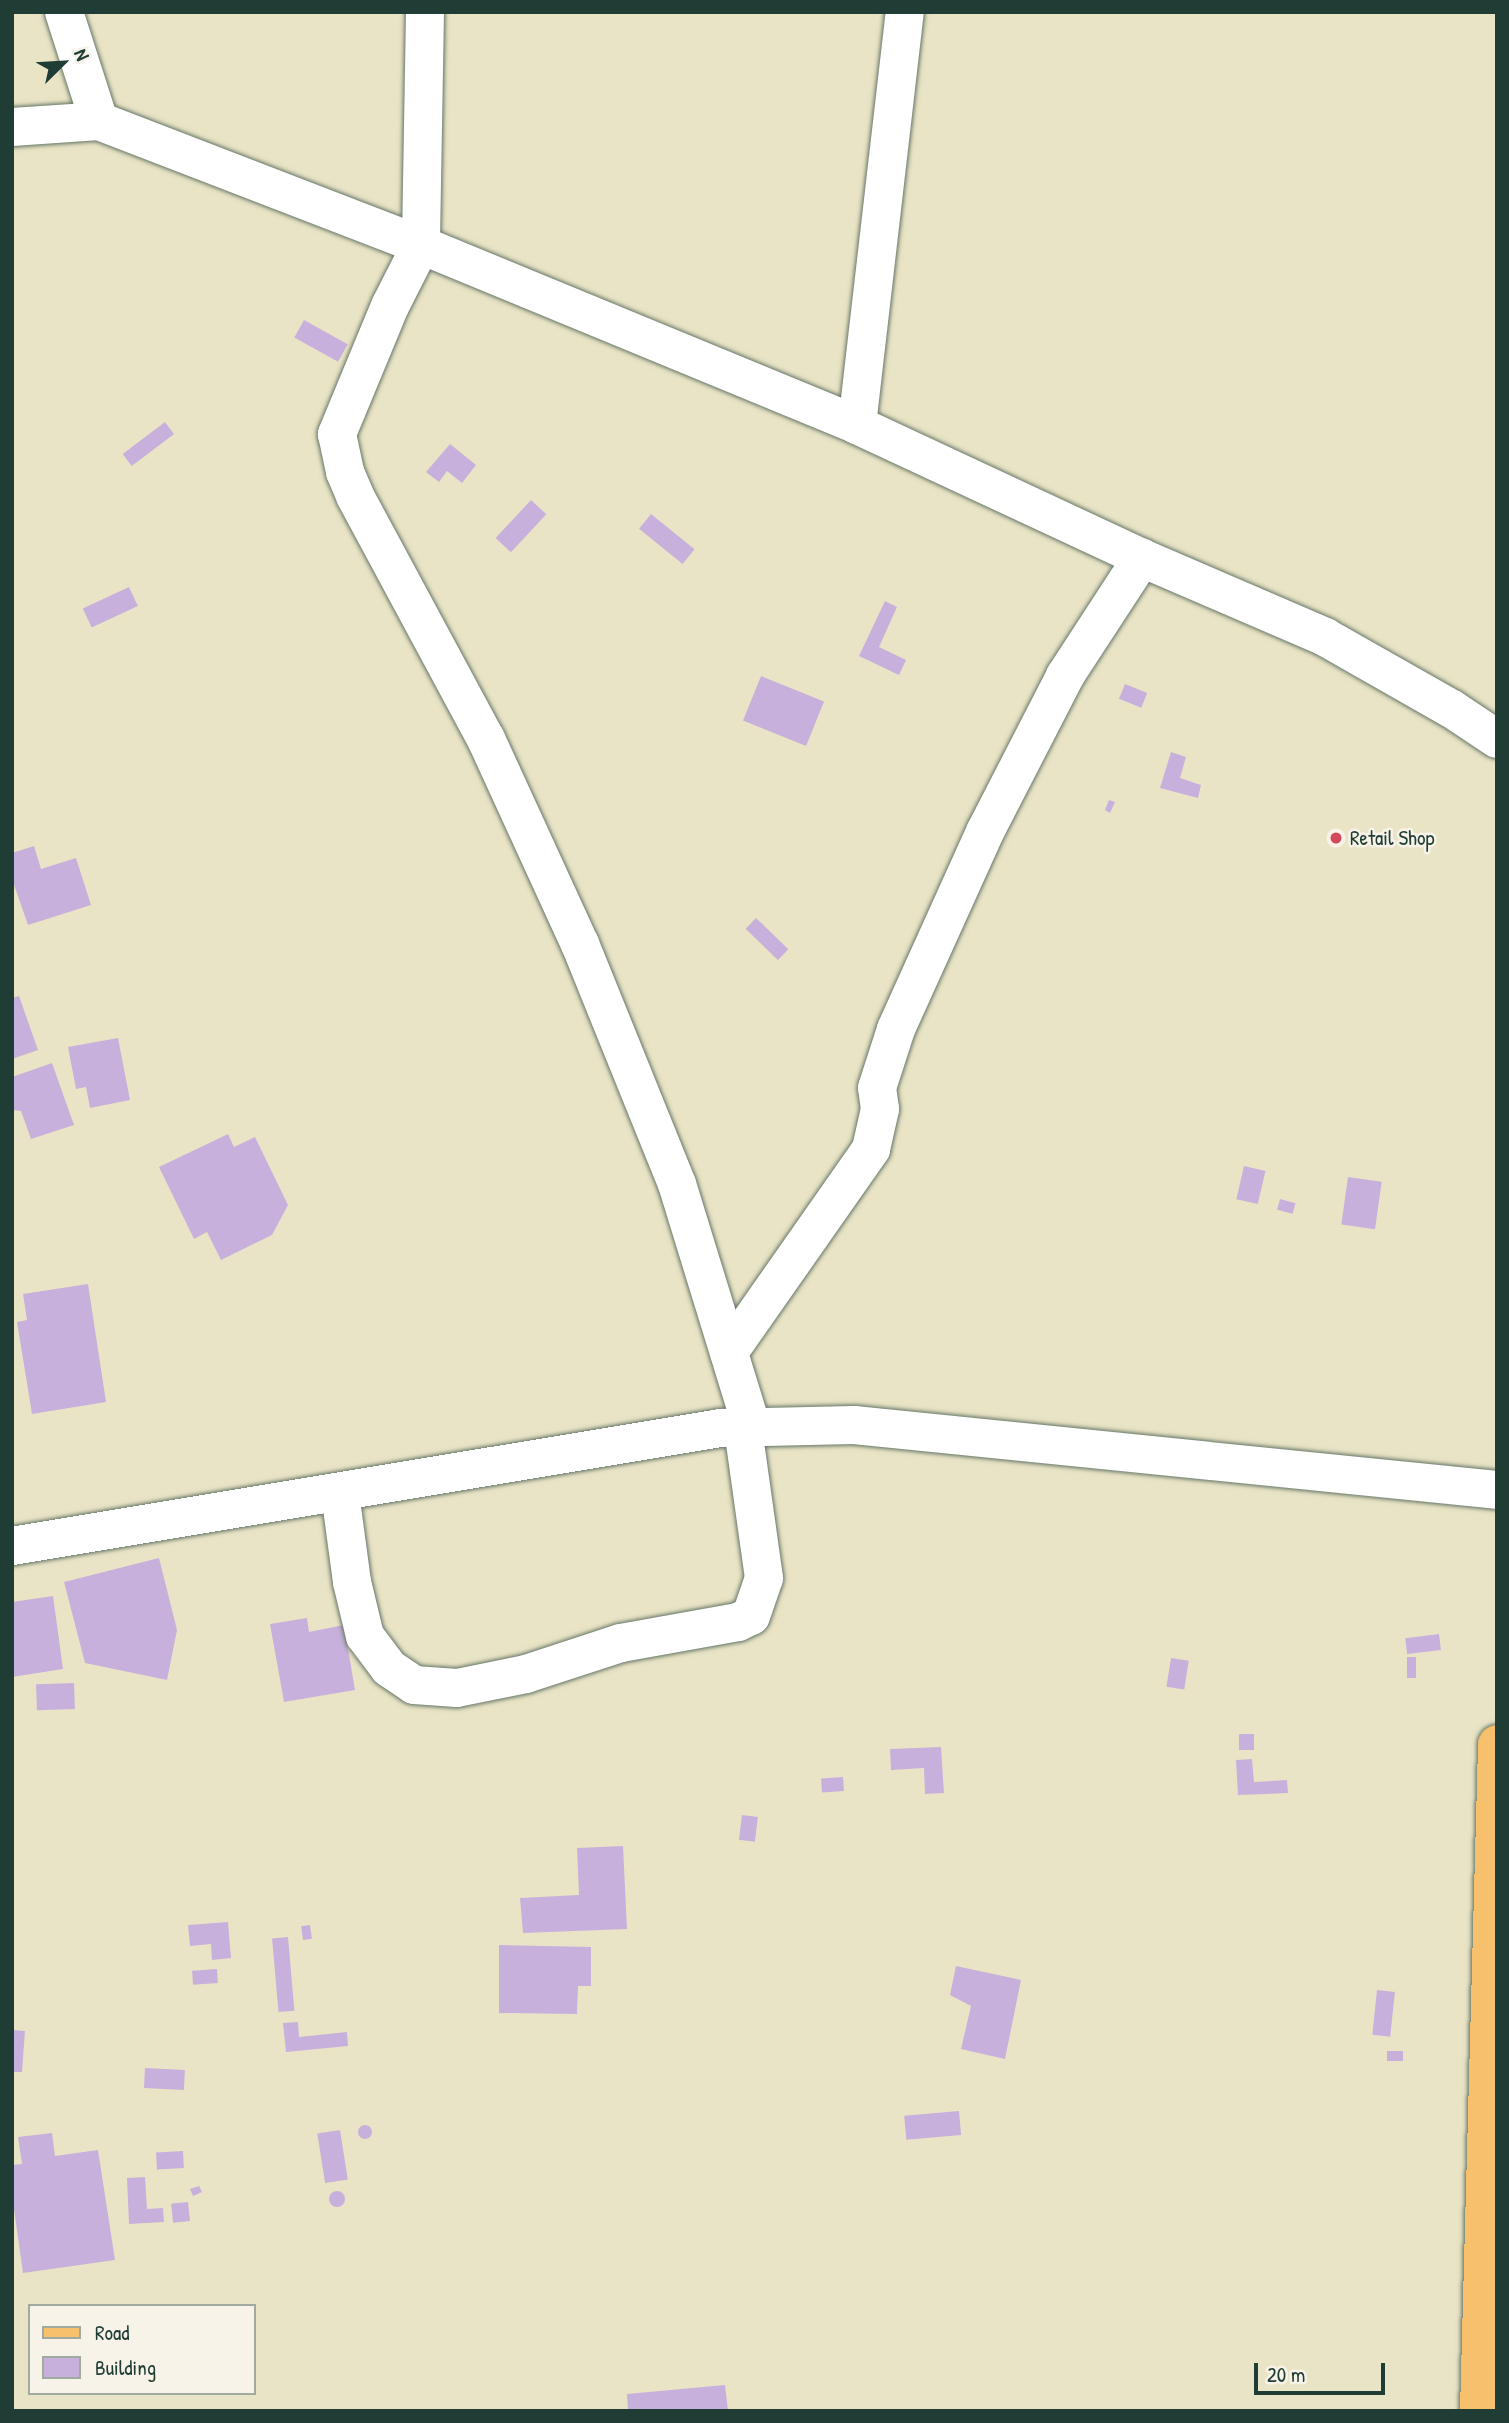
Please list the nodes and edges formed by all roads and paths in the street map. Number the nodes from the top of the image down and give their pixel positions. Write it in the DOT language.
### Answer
graph roads {
  1 [pos="64,12"];
  2 [pos="425,12"];
  3 [pos="905,12"];
  4 [pos="99,121"];
  5 [pos="12,127"];
  6 [pos="421,245"];
  7 [pos="857,425"];
  8 [pos="1142,558"];
  9 [pos="1497,739"];
  10 [pos="729,1352"];
  11 [pos="747,1428"];
  12 [pos="1497,1490"];
  13 [pos="340,1493"];
  14 [pos="12,1546"];
  15 [pos="1497,1744"];
  16 [pos="1491,2158"];
  17 [pos="1479,2411"];
  1 -- 4 [label="street"];
  2 -- 6 [label="street"];
  3 -- 7 [label="street"];
  4 -- 5 [label="street"];
  4 -- 6 [label="street"];
  6 -- 7 [label="street"];
  6 -- 10 [label="street"];
  7 -- 8 [label="street"];
  8 -- 9 [label="street"];
  8 -- 10 [label="street"];
  10 -- 11 [label="street"];
  11 -- 12 [label="street"];
  11 -- 13 [label="street"];
  11 -- 13 [label="street"];
  13 -- 14 [label="street"];
  15 -- 16 [label="main road"];
  16 -- 17 [label="main road"];
}
